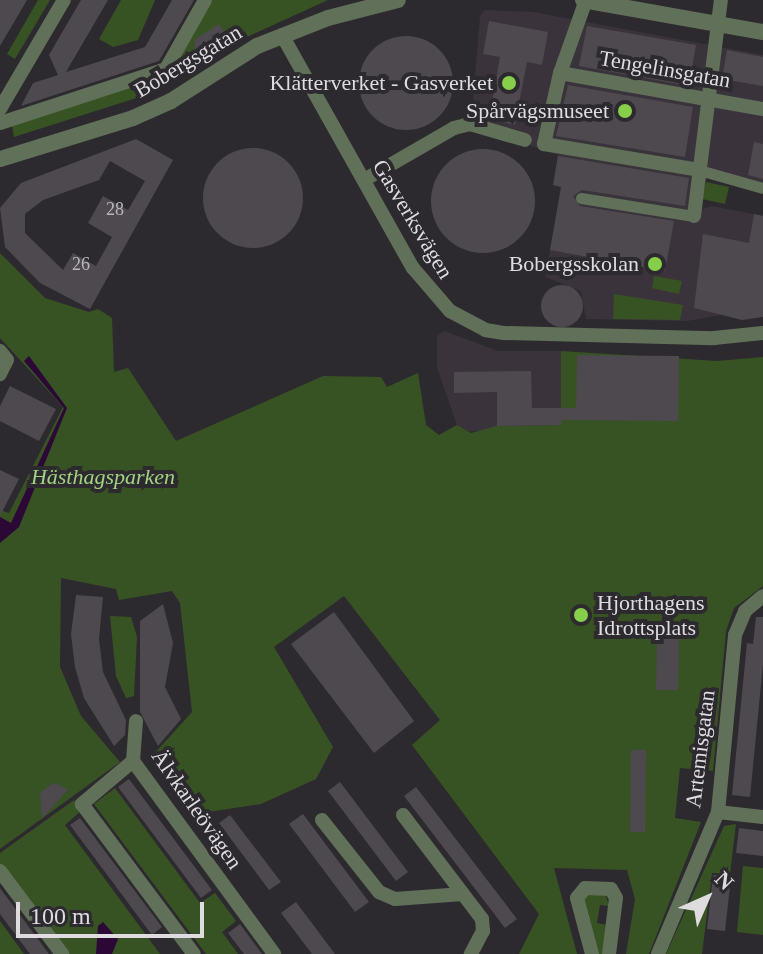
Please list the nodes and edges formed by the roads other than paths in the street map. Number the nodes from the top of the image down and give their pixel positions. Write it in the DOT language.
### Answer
graph roads {
  1 [pos="64,0"];
  2 [pos="205,0"];
  3 [pos="398,0"];
  4 [pos="585,0"];
  5 [pos="641,0"];
  6 [pos="720,13"];
  7 [pos="763,21"];
  8 [pos="763,32"];
  9 [pos="282,35"];
  10 [pos="560,73"];
  11 [pos="708,98"];
  12 [pos="0,109"];
  13 [pos="763,109"];
  14 [pos="0,123"];
  15 [pos="525,140"];
  16 [pos="0,159"];
  17 [pos="699,170"];
  18 [pos="364,180"];
  19 [pos="763,188"];
  20 [pos="581,198"];
  21 [pos="694,216"];
  22 [pos="763,333"];
  23 [pos="763,596"];
  24 [pos="136,721"];
  25 [pos="133,761"];
  26 [pos="718,812"];
  27 [pos="403,815"];
  28 [pos="763,817"];
  29 [pos="322,820"];
  30 [pos="0,871"];
  31 [pos="463,894"];
  32 [pos="62,954"];
  33 [pos="194,954"];
  34 [pos="274,954"];
  35 [pos="471,954"];
  36 [pos="592,954"];
  37 [pos="609,954"];
  38 [pos="658,954"];
  1 -- 12 [label="street"];
  2 -- 14 [label="street"];
  3 -- 9 [label="street, Bobergsgatan"];
  4 -- 6 [label="street"];
  4 -- 10 [label="street"];
  5 -- 6 [label="street"];
  6 -- 7 [label="street"];
  6 -- 8 [label="street"];
  6 -- 11 [label="street"];
  9 -- 16 [label="street, Bobergsgatan"];
  9 -- 18 [label="street, Gasverksvägen"];
  10 -- 11 [label="street, Tengelinsgatan"];
  10 -- 17 [label="street"];
  11 -- 13 [label="street, Tengelinsgatan"];
  11 -- 17 [label="street"];
  15 -- 18 [label="street"];
  17 -- 19 [label="street"];
  17 -- 21 [label="street"];
  18 -- 22 [label="street, Gasverksvägen"];
  20 -- 21 [label="street"];
  23 -- 26 [label="street, Artemisgatan"];
  24 -- 25 [label="street, Älvkarleövägen"];
  25 -- 33 [label="street"];
  25 -- 34 [label="street, Älvkarleövägen"];
  26 -- 28 [label="street"];
  26 -- 38 [label="street, Artemisgatan"];
  27 -- 31 [label="street"];
  29 -- 31 [label="street"];
  30 -- 32 [label="street"];
  31 -- 35 [label="street"];
  36 -- 37 [label="street"];
}
